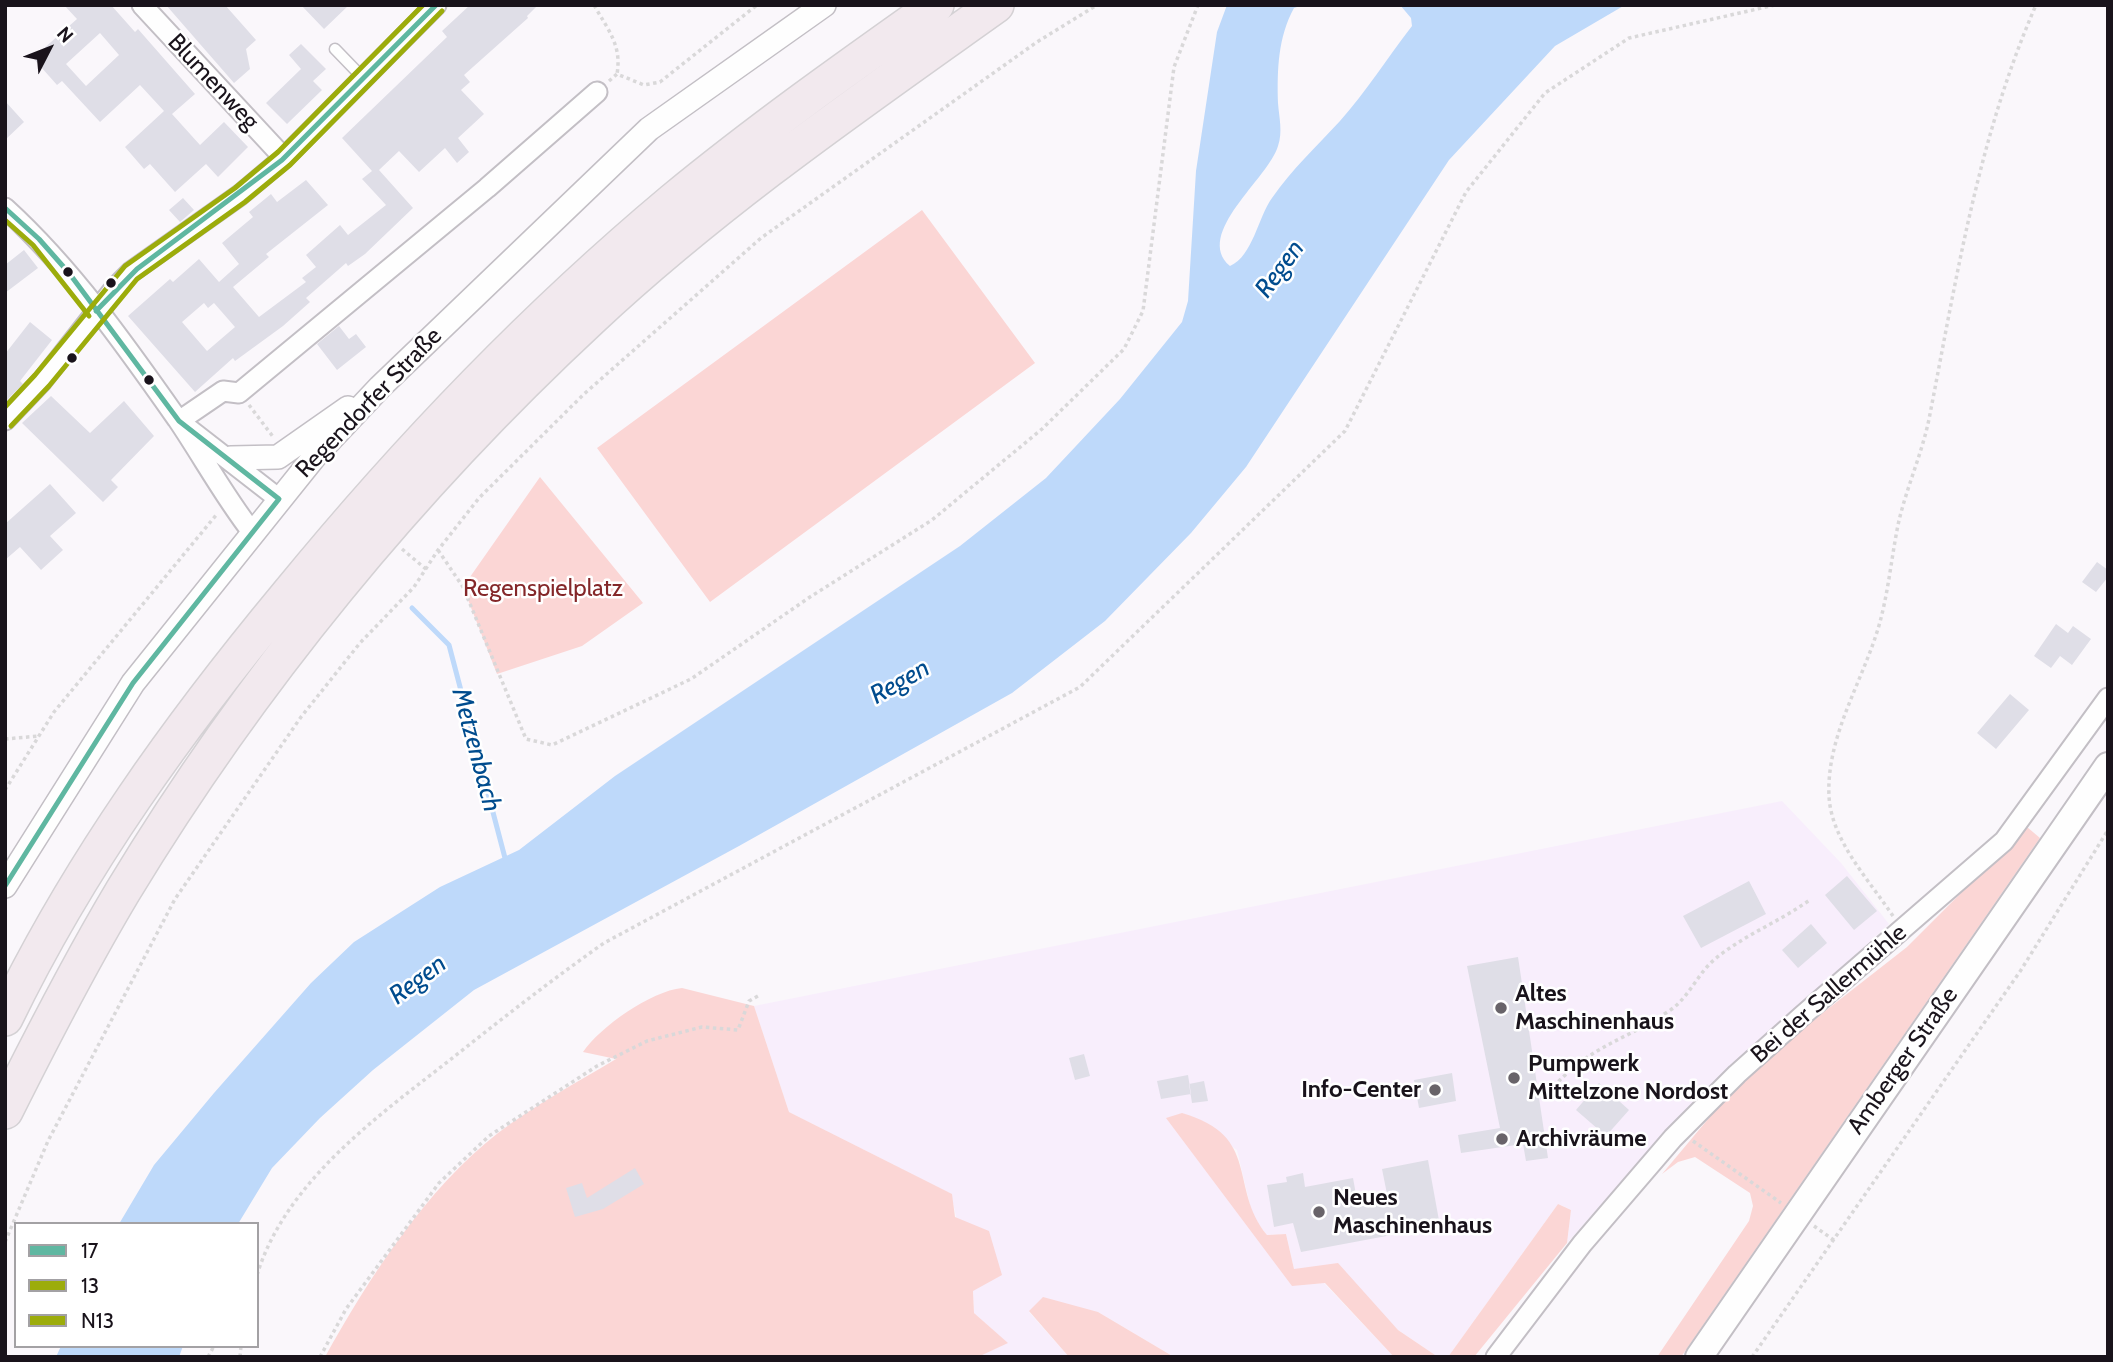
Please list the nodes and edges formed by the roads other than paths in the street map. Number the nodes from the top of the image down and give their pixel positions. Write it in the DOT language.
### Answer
graph roads {
  1 [pos="142,5"];
  2 [pos="436,5"];
  3 [pos="824,5"];
  4 [pos="936,5"];
  5 [pos="996,5"];
  6 [pos="335,49"];
  7 [pos="364,80"];
  8 [pos="597,93"];
  9 [pos="284,158"];
  10 [pos="5,208"];
  11 [pos="96,311"];
  12 [pos="380,387"];
  13 [pos="5,420"];
  14 [pos="178,421"];
  15 [pos="230,458"];
  16 [pos="279,499"];
  17 [pos="252,532"];
  18 [pos="2108,698"];
  19 [pos="2108,766"];
  20 [pos="5,886"];
  21 [pos="5,1018"];
  22 [pos="5,1111"];
  23 [pos="1496,1357"];
  24 [pos="1699,1357"];
  1 -- 9 [label="street, Blumenweg"];
  2 -- 7 [label="street"];
  3 -- 12 [label="street, Regendorfer Straße"];
  4 -- 21 [label="highway"];
  5 -- 22 [label="highway"];
  6 -- 7 [label="lane"];
  7 -- 9 [label="street"];
  8 -- 14 [label="street"];
  9 -- 11 [label="street"];
  10 -- 11 [label="street"];
  11 -- 13 [label="street"];
  11 -- 14 [label="street"];
  12 -- 15 [label="street"];
  12 -- 16 [label="street, Regendorfer Straße"];
  14 -- 15 [label="street"];
  14 -- 17 [label="street"];
  15 -- 16 [label="street"];
  16 -- 17 [label="street, Regendorfer Straße"];
  17 -- 20 [label="street, Regendorfer Straße"];
  18 -- 23 [label="street, Bei der Sallermühle"];
  19 -- 24 [label="main road, Amberger Straße"];
}
